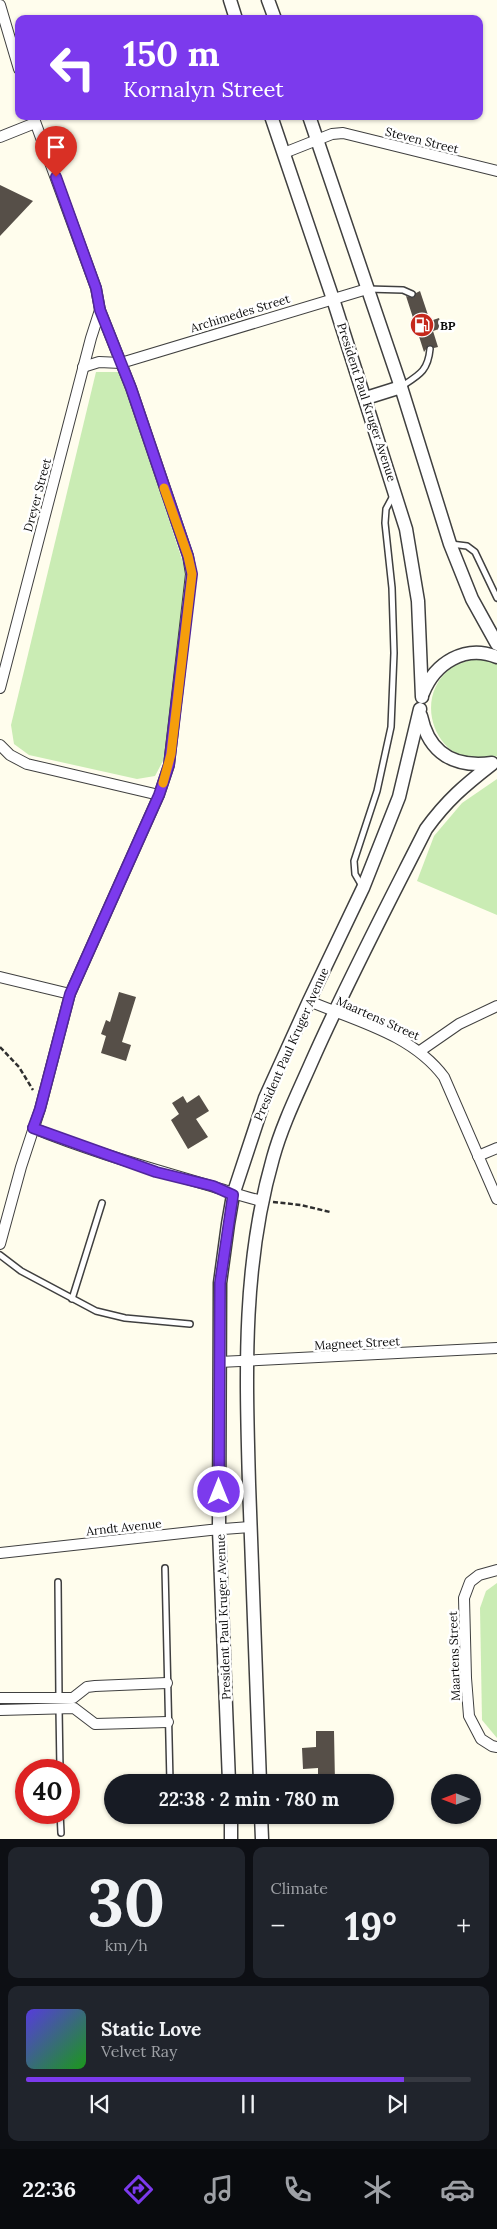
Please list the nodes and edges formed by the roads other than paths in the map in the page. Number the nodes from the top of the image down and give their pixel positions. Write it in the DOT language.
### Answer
graph roads {
  1 [pos="230,0"];
  2 [pos="268,0"];
  3 [pos="0,5"];
  4 [pos="235,15"];
  5 [pos="274,15"];
  6 [pos="15,56"];
  7 [pos="34,120"];
  8 [pos="272,120"];
  9 [pos="310,120"];
  10 [pos="0,137"];
  11 [pos="317,140"];
  12 [pos="284,153"];
  13 [pos="497,171"];
  14 [pos="367,289"];
  15 [pos="412,294"];
  16 [pos="333,299"];
  17 [pos="100,310"];
  18 [pos="430,350"];
  19 [pos="122,362"];
  20 [pos="83,367"];
  21 [pos="401,387"];
  22 [pos="366,398"];
  23 [pos="396,490"];
  24 [pos="450,544"];
  25 [pos="497,598"];
  26 [pos="497,644"];
  27 [pos="497,657"];
  28 [pos="0,688"];
  29 [pos="421,703"];
  30 [pos="0,745"];
  31 [pos="494,763"];
  32 [pos="164,780"];
  33 [pos="134,788"];
  34 [pos="159,795"];
  35 [pos="363,888"];
  36 [pos="0,977"];
  37 [pos="70,994"];
  38 [pos="309,1001"];
  39 [pos="497,1006"];
  40 [pos="334,1012"];
  41 [pos="420,1051"];
  42 [pos="33,1128"];
  43 [pos="497,1148"];
  44 [pos="478,1156"];
  45 [pos="233,1195"];
  46 [pos="497,1199"];
  47 [pos="262,1201"];
  48 [pos="102,1203"];
  49 [pos="0,1244"];
  50 [pos="0,1255"];
  51 [pos="72,1299"];
  52 [pos="190,1324"];
  53 [pos="497,1348"];
  54 [pos="247,1360"];
  55 [pos="219,1362"];
  56 [pos="250,1527"];
  57 [pos="219,1530"];
  58 [pos="0,1553"];
  59 [pos="164,1568"];
  60 [pos="497,1570"];
  61 [pos="58,1582"];
  62 [pos="167,1683"];
  63 [pos="0,1698"];
  64 [pos="59,1698"];
  65 [pos="59,1709"];
  66 [pos="0,1710"];
  67 [pos="168,1722"];
  68 [pos="497,1747"];
  69 [pos="60,1759"];
  70 [pos="170,1774"];
  71 [pos="229,1774"];
  72 [pos="260,1774"];
  73 [pos="61,1824"];
  74 [pos="231,1824"];
  75 [pos="261,1824"];
  76 [pos="61,1833"];
  77 [pos="232,1839"];
  78 [pos="262,1839"];
  1 -- 4 [label="street"];
  2 -- 5 [label="street"];
  3 -- 6 [label="street"];
  7 -- 10 [label="street"];
  7 -- 17 [label="street"];
  8 -- 12 [label="street, President Paul Kruger Avenue"];
  9 -- 11 [label="street"];
  11 -- 12 [label="street, Steven Street"];
  11 -- 13 [label="street, Steven Street"];
  11 -- 14 [label="street"];
  12 -- 16 [label="street, President Paul Kruger Avenue"];
  14 -- 15 [label="lane"];
  14 -- 16 [label="street, Archimedes Street"];
  14 -- 21 [label="street"];
  16 -- 19 [label="street, Archimedes Street"];
  16 -- 22 [label="street, President Paul Kruger Avenue"];
  17 -- 19 [label="street"];
  17 -- 20 [label="street, Dreyer Street"];
  18 -- 21 [label="lane"];
  19 -- 20 [label="street, Archimedes Street"];
  19 -- 32 [label="street"];
  20 -- 28 [label="street, Dreyer Street"];
  21 -- 22 [label="street"];
  21 -- 24 [label="street"];
  22 -- 23 [label="street, President Paul Kruger Avenue"];
  23 -- 29 [label="street, President Paul Kruger Avenue"];
  23 -- 35 [label="lane"];
  24 -- 25 [label="lane"];
  24 -- 26 [label="street"];
  27 -- 29 [label="street"];
  29 -- 31 [label="street"];
  29 -- 35 [label="street, President Paul Kruger Avenue"];
  30 -- 33 [label="street"];
  31 -- 40 [label="street"];
  32 -- 33 [label="street"];
  32 -- 34 [label="street"];
  33 -- 34 [label="street"];
  34 -- 37 [label="street"];
  35 -- 38 [label="street, President Paul Kruger Avenue"];
  36 -- 37 [label="street"];
  37 -- 42 [label="street"];
  38 -- 40 [label="street, Maartens Street"];
  38 -- 45 [label="street, President Paul Kruger Avenue"];
  39 -- 41 [label="street"];
  40 -- 41 [label="street, Maartens Street"];
  40 -- 47 [label="street"];
  41 -- 44 [label="street, Maartens Street"];
  42 -- 45 [label="street"];
  42 -- 49 [label="street"];
  43 -- 44 [label="street"];
  44 -- 46 [label="street, Maartens Street"];
  45 -- 47 [label="street"];
  45 -- 55 [label="street, President Paul Kruger Avenue"];
  47 -- 54 [label="street"];
  48 -- 51 [label="lane"];
  50 -- 51 [label="lane"];
  51 -- 52 [label="lane"];
  53 -- 54 [label="street, Magneet Street"];
  54 -- 55 [label="street, Magneet Street"];
  54 -- 56 [label="street"];
  55 -- 57 [label="street, President Paul Kruger Avenue"];
  56 -- 57 [label="street, Arndt Avenue"];
  56 -- 72 [label="street"];
  57 -- 58 [label="street, Arndt Avenue"];
  57 -- 71 [label="street, President Paul Kruger Avenue"];
  59 -- 62 [label="lane"];
  60 -- 68 [label="street, Maartens Street"];
  61 -- 64 [label="lane"];
  62 -- 64 [label="street"];
  62 -- 67 [label="lane"];
  63 -- 64 [label="street"];
  64 -- 65 [label="lane"];
  65 -- 66 [label="street"];
  65 -- 67 [label="street"];
  65 -- 69 [label="lane"];
  67 -- 70 [label="lane"];
  73 -- 76 [label="lane"];
  74 -- 77 [label="street"];
  75 -- 78 [label="street"];
}
